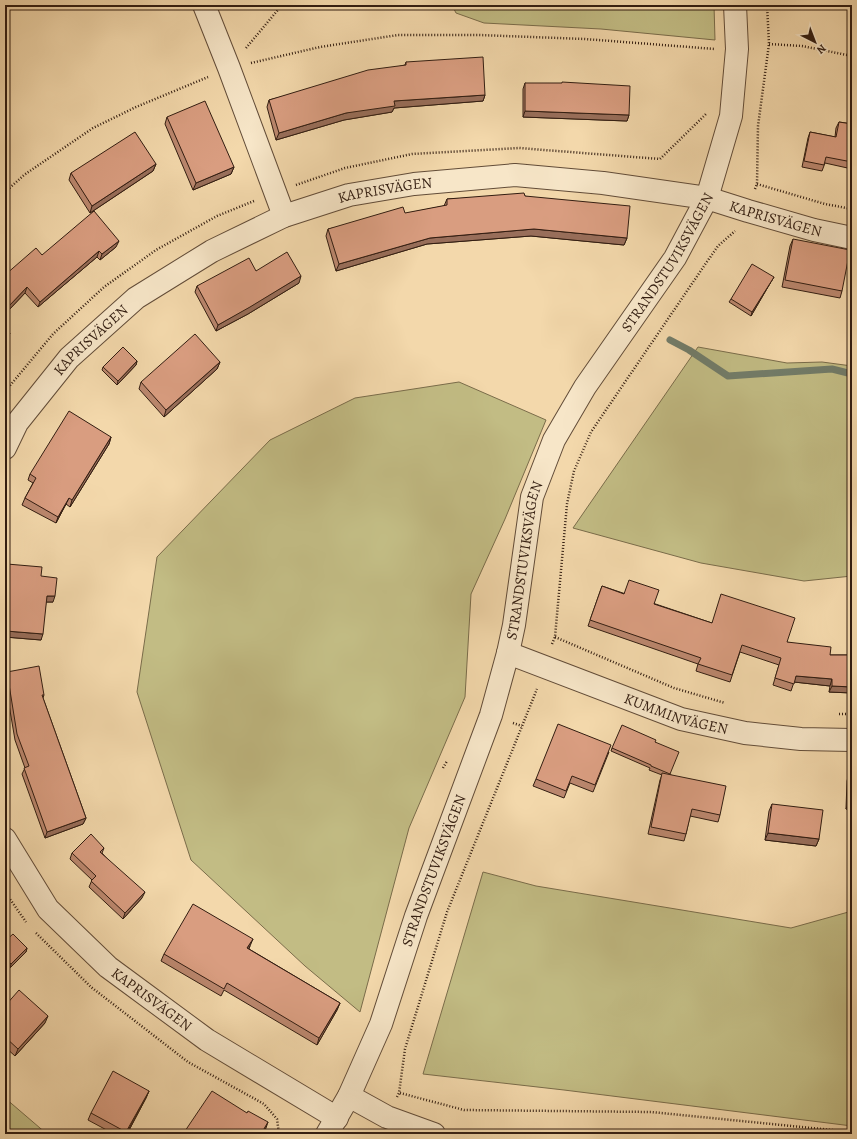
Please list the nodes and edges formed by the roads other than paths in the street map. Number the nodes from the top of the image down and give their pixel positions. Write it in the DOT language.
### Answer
graph roads {
  1 [pos="204,5"];
  2 [pos="735,5"];
  3 [pos="707,198"];
  4 [pos="284,216"];
  5 [pos="852,238"];
  6 [pos="5,448"];
  7 [pos="508,653"];
  8 [pos="852,740"];
  9 [pos="5,840"];
  10 [pos="349,1096"];
  11 [pos="332,1126"];
  12 [pos="434,1134"];
  1 -- 4 [label="street"];
  2 -- 3 [label="street, STRANDSTUVIKSVÄGEN"];
  3 -- 4 [label="street, KAPRISVÄGEN"];
  3 -- 5 [label="street, KAPRISVÄGEN"];
  3 -- 7 [label="street, STRANDSTUVIKSVÄGEN"];
  4 -- 6 [label="street, KAPRISVÄGEN"];
  7 -- 8 [label="street, KUMMINVÄGEN"];
  7 -- 10 [label="street, STRANDSTUVIKSVÄGEN"];
  9 -- 11 [label="street, KAPRISVÄGEN"];
  10 -- 11 [label="street, STRANDSTUVIKSVÄGEN"];
  10 -- 12 [label="street"];
}
